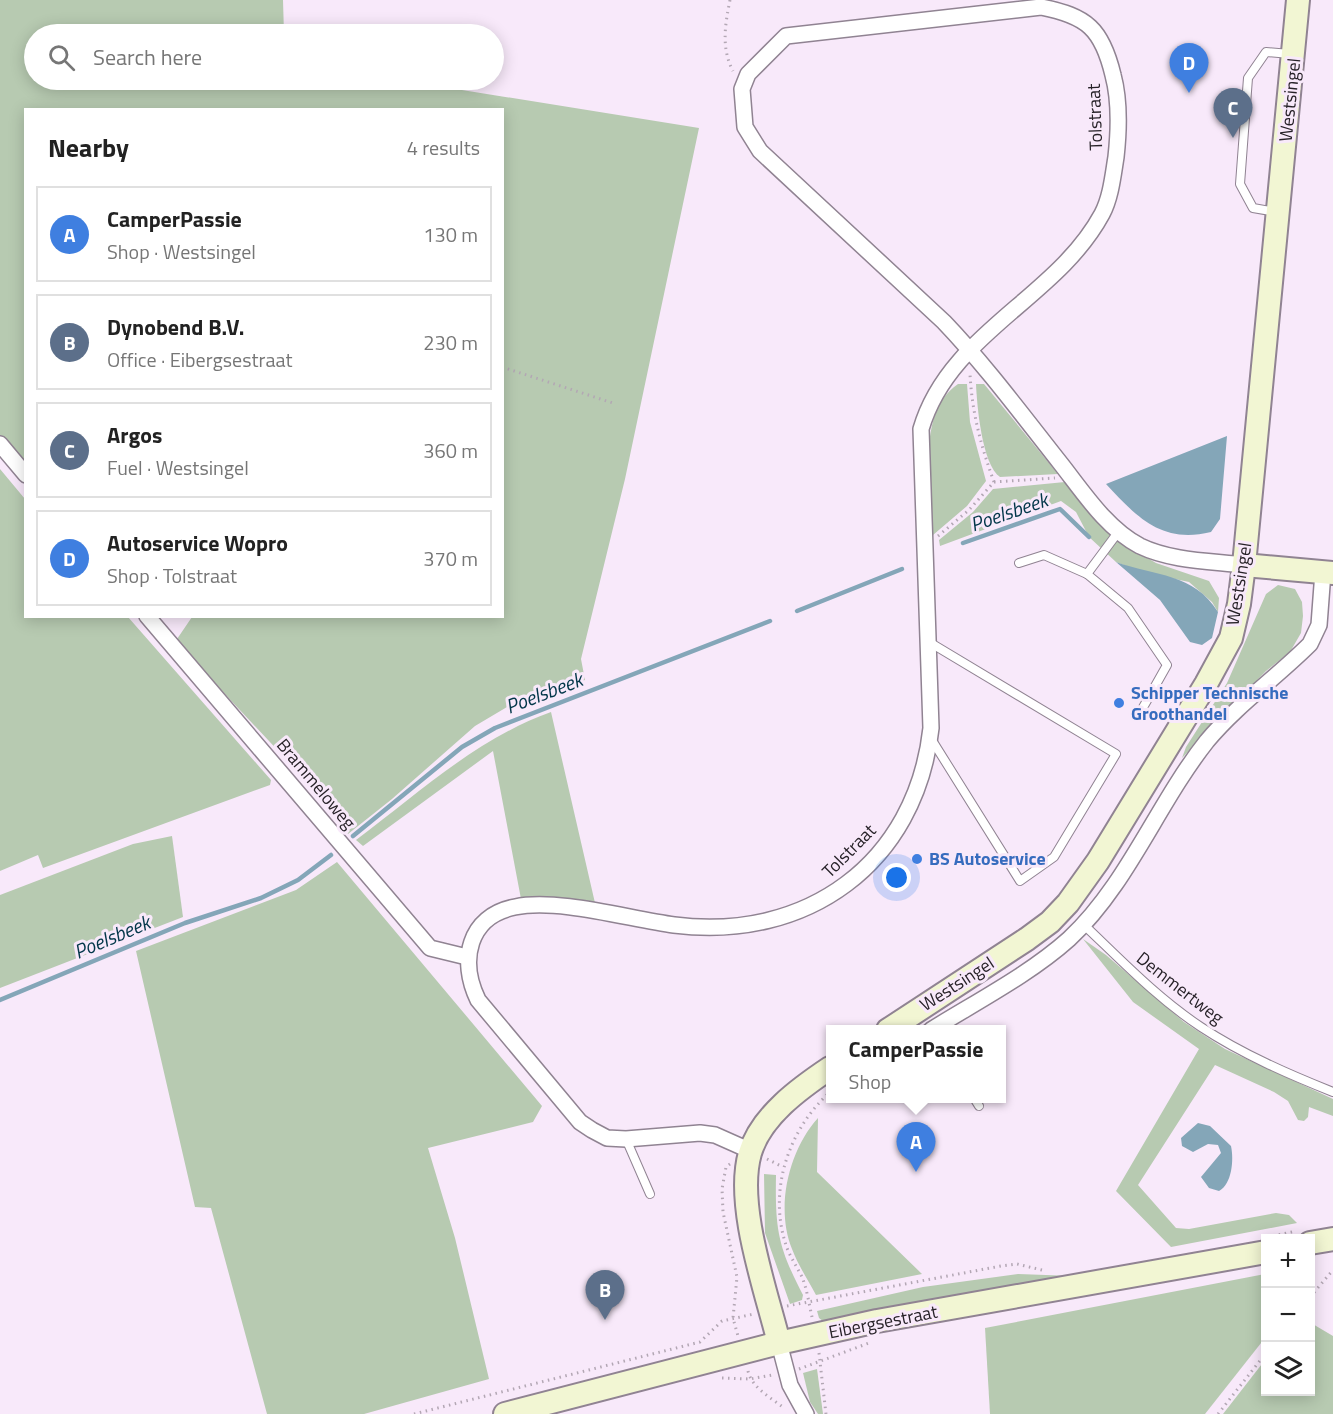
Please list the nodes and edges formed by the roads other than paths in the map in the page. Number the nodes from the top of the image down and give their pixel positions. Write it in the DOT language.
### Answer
graph roads {
  1 [pos="1298,0"];
  2 [pos="1294,54"];
  3 [pos="1279,212"];
  4 [pos="969,349"];
  5 [pos="0,444"];
  6 [pos="24,473"];
  7 [pos="1119,531"];
  8 [pos="1018,563"];
  9 [pos="1244,565"];
  10 [pos="1328,573"];
  11 [pos="1087,574"];
  12 [pos="149,618"];
  13 [pos="929,642"];
  14 [pos="1141,711"];
  15 [pos="930,737"];
  16 [pos="1083,924"];
  17 [pos="467,957"];
  18 [pos="894,1025"];
  19 [pos="937,1025"];
  20 [pos="826,1071"];
  21 [pos="1333,1092"];
  22 [pos="626,1138"];
  23 [pos="751,1151"];
  24 [pos="650,1194"];
  25 [pos="1333,1239"];
  26 [pos="1315,1242"];
  27 [pos="1261,1253"];
  28 [pos="779,1343"];
  29 [pos="505,1414"];
  30 [pos="806,1414"];
  1 -- 2 [label="main road, Westsingel"];
  2 -- 3 [label="main road, Westsingel"];
  2 -- 3 [label="lane"];
  3 -- 9 [label="main road, Westsingel"];
  4 -- 4 [label="street, Tolstraat"];
  4 -- 7 [label="street"];
  4 -- 13 [label="street, Tolstraat"];
  5 -- 6 [label="street"];
  7 -- 9 [label="street"];
  7 -- 11 [label="lane"];
  8 -- 11 [label="lane"];
  9 -- 10 [label="main road"];
  9 -- 18 [label="main road, Westsingel"];
  10 -- 16 [label="street, Westsingel"];
  11 -- 14 [label="lane"];
  12 -- 17 [label="street, Brammeloweg"];
  13 -- 15 [label="street, Tolstraat"];
  13 -- 15 [label="lane"];
  15 -- 17 [label="street, Tolstraat"];
  16 -- 19 [label="street, Westsingel"];
  16 -- 21 [label="lane, Demmertweg"];
  17 -- 22 [label="street"];
  20 -- 23 [label="main road"];
  22 -- 23 [label="street"];
  22 -- 24 [label="lane"];
  23 -- 28 [label="main road"];
  25 -- 26 [label="main road"];
  27 -- 28 [label="main road, Eibergsestraat"];
  28 -- 29 [label="main road, Eibergsestraat"];
  28 -- 30 [label="street"];
}
